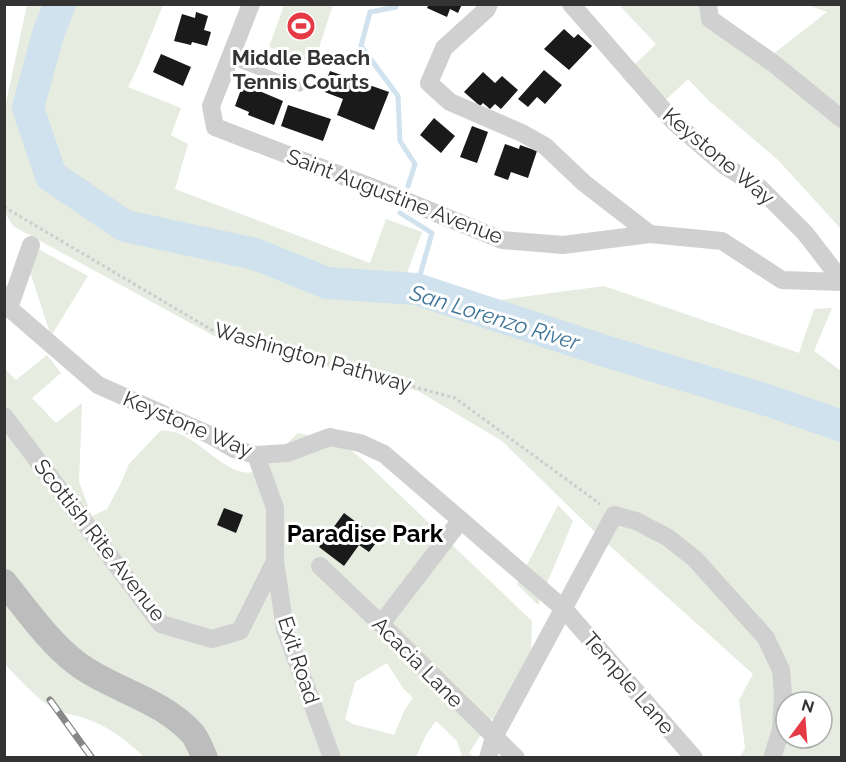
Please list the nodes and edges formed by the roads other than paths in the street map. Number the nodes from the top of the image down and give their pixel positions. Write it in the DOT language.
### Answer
graph roads {
  1 [pos="250,4"];
  2 [pos="489,4"];
  3 [pos="571,4"];
  4 [pos="708,4"];
  5 [pos="229,59"];
  6 [pos="300,87"];
  7 [pos="842,119"];
  8 [pos="650,234"];
  9 [pos="30,245"];
  10 [pos="842,282"];
  11 [pos="7,301"];
  12 [pos="4,416"];
  13 [pos="256,455"];
  14 [pos="460,521"];
  15 [pos="274,561"];
  16 [pos="320,566"];
  17 [pos="4,582"];
  18 [pos="564,609"];
  19 [pos="381,624"];
  20 [pos="494,737"];
  21 [pos="205,758"];
  22 [pos="332,758"];
  23 [pos="488,758"];
  24 [pos="516,758"];
  25 [pos="694,758"];
  26 [pos="772,758"];
  1 -- 5 [label="street, Saint Augustine Avenue"];
  2 -- 8 [label="street"];
  3 -- 10 [label="street, Keystone Way"];
  4 -- 7 [label="street"];
  5 -- 6 [label="lane"];
  5 -- 8 [label="street, Saint Augustine Avenue"];
  8 -- 10 [label="street, Saint Augustine Avenue"];
  9 -- 11 [label="street"];
  11 -- 13 [label="street, Keystone Way"];
  12 -- 15 [label="street, Scottish Rite Avenue"];
  13 -- 14 [label="street, Keystone Way"];
  13 -- 15 [label="street, Scottish Rite Avenue"];
  14 -- 18 [label="street, Keystone Way"];
  14 -- 19 [label="street"];
  15 -- 22 [label="street, Exit Road"];
  16 -- 19 [label="street, Acacia Lane"];
  17 -- 21 [label="main road"];
  18 -- 20 [label="street"];
  18 -- 25 [label="street, Temple Lane"];
  18 -- 26 [label="street"];
  19 -- 20 [label="street, Acacia Lane"];
  20 -- 23 [label="street"];
  20 -- 24 [label="street, Acacia Lane"];
}
